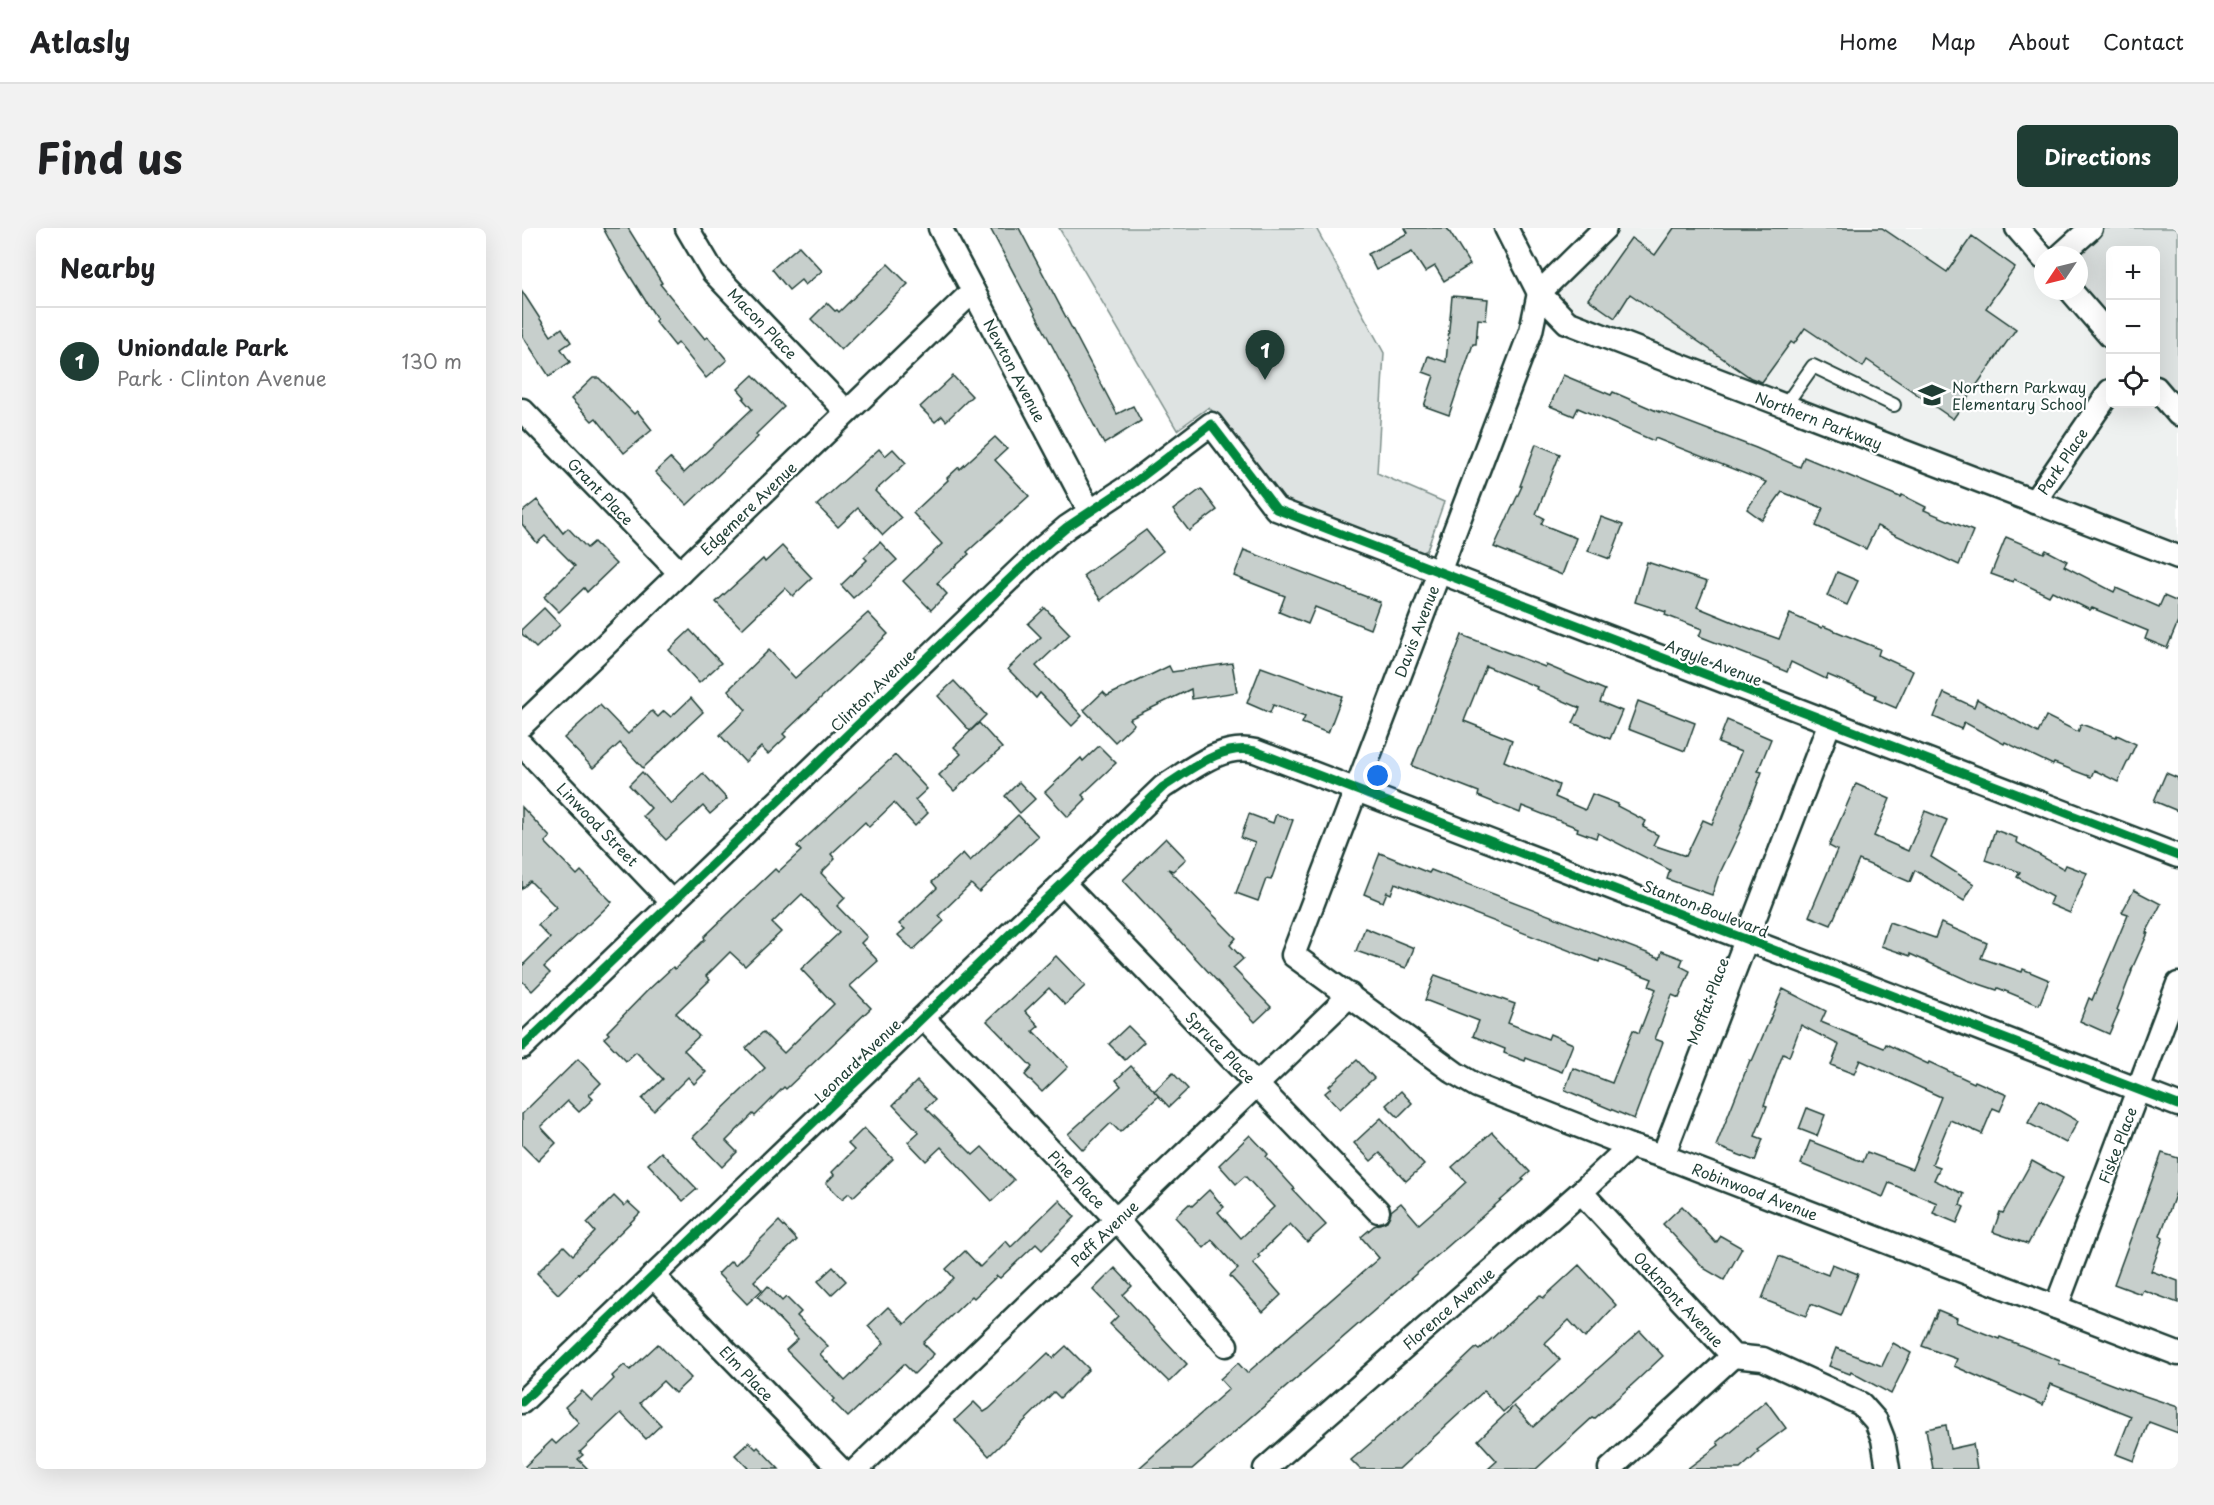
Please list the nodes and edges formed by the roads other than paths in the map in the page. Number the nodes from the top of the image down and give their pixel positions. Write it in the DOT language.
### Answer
graph roads {
  1 [pos="687,228"];
  2 [pos="940,228"];
  3 [pos="1506,228"];
  4 [pos="1605,228"];
  5 [pos="2017,228"];
  6 [pos="2091,228"];
  7 [pos="2071,246"];
  8 [pos="2034,248"];
  9 [pos="973,291"];
  10 [pos="1539,293"];
  11 [pos="2080,300"];
  12 [pos="2106,331"];
  13 [pos="2160,393"];
  14 [pos="2106,397"];
  15 [pos="1894,405"];
  16 [pos="1784,407"];
  17 [pos="522,410"];
  18 [pos="847,412"];
  19 [pos="2178,414"];
  20 [pos="1253,478"];
  21 [pos="2034,502"];
  22 [pos="1090,512"];
  23 [pos="2178,557"];
  24 [pos="1438,572"];
  25 [pos="680,573"];
  26 [pos="1830,722"];
  27 [pos="522,725"];
  28 [pos="522,745"];
  29 [pos="1222,751"];
  30 [pos="1355,790"];
  31 [pos="2178,856"];
  32 [pos="1063,883"];
  33 [pos="673,903"];
  34 [pos="1746,940"];
  35 [pos="2178,984"];
  36 [pos="1350,995"];
  37 [pos="923,1018"];
  38 [pos="522,1047"];
  39 [pos="1257,1084"];
  40 [pos="2138,1089"];
  41 [pos="2178,1105"];
  42 [pos="1630,1146"];
  43 [pos="1663,1156"];
  44 [pos="1581,1192"];
  45 [pos="1378,1211"];
  46 [pos="1116,1220"];
  47 [pos="653,1276"];
  48 [pos="2056,1307"];
  49 [pos="1226,1345"];
  50 [pos="2178,1354"];
  51 [pos="1733,1356"];
  52 [pos="522,1402"];
  53 [pos="840,1469"];
  54 [pos="857,1469"];
  55 [pos="1265,1469"];
  56 [pos="1610,1469"];
  57 [pos="1888,1469"];
  1 -- 18 [label="street, Macon Place"];
  2 -- 9 [label="street, Newton Avenue"];
  3 -- 10 [label="street, Northern Parkway"];
  4 -- 10 [label="street"];
  5 -- 8 [label="street"];
  6 -- 7 [label="street"];
  9 -- 18 [label="street, Edgemere Avenue"];
  9 -- 22 [label="street, Newton Avenue"];
  10 -- 16 [label="street, Northern Parkway"];
  10 -- 24 [label="street, Davis Avenue"];
  11 -- 12 [label="street"];
  13 -- 19 [label="street"];
  14 -- 21 [label="street, Park Place"];
  15 -- 16 [label="lane"];
  16 -- 21 [label="street, Northern Parkway"];
  17 -- 25 [label="street, Grant Place"];
  18 -- 25 [label="street, Edgemere Avenue"];
  20 -- 22 [label="street, Clinton Avenue"];
  20 -- 24 [label="street, Argyle Avenue"];
  21 -- 23 [label="street, Northern Parkway"];
  22 -- 33 [label="street, Clinton Avenue"];
  24 -- 26 [label="street, Argyle Avenue"];
  24 -- 30 [label="street, Davis Avenue"];
  25 -- 27 [label="street, Edgemere Avenue"];
  26 -- 31 [label="street, Argyle Avenue"];
  26 -- 34 [label="street, Moffat Place"];
  28 -- 33 [label="street, Linwood Street"];
  29 -- 30 [label="street, Stanton Boulevard"];
  29 -- 32 [label="street, Leonard Avenue"];
  30 -- 34 [label="street, Stanton Boulevard"];
  30 -- 36 [label="street, Davis Avenue"];
  32 -- 37 [label="street, Leonard Avenue"];
  32 -- 39 [label="street, Spruce Place"];
  33 -- 38 [label="street, Clinton Avenue"];
  34 -- 40 [label="street, Stanton Boulevard"];
  34 -- 43 [label="street, Moffat Place"];
  35 -- 40 [label="street, Fiske Place"];
  36 -- 39 [label="street, Paff Avenue"];
  36 -- 42 [label="street, Robinwood Avenue"];
  37 -- 46 [label="street, Pine Place"];
  37 -- 47 [label="street, Leonard Avenue"];
  39 -- 45 [label="street, Spruce Place"];
  39 -- 46 [label="street, Paff Avenue"];
  40 -- 41 [label="street, Stanton Boulevard"];
  40 -- 48 [label="street, Fiske Place"];
  42 -- 43 [label="street, Robinwood Avenue"];
  42 -- 44 [label="street, Florence Avenue"];
  43 -- 48 [label="street, Robinwood Avenue"];
  44 -- 51 [label="street, Oakmont Avenue"];
  44 -- 55 [label="street, Florence Avenue"];
  46 -- 49 [label="street, Pine Place"];
  46 -- 54 [label="street, Paff Avenue"];
  47 -- 52 [label="street, Leonard Avenue"];
  47 -- 53 [label="street, Elm Place"];
  48 -- 50 [label="street, Robinwood Avenue"];
  51 -- 56 [label="street"];
  51 -- 57 [label="street, Oakmont Avenue"];
}
